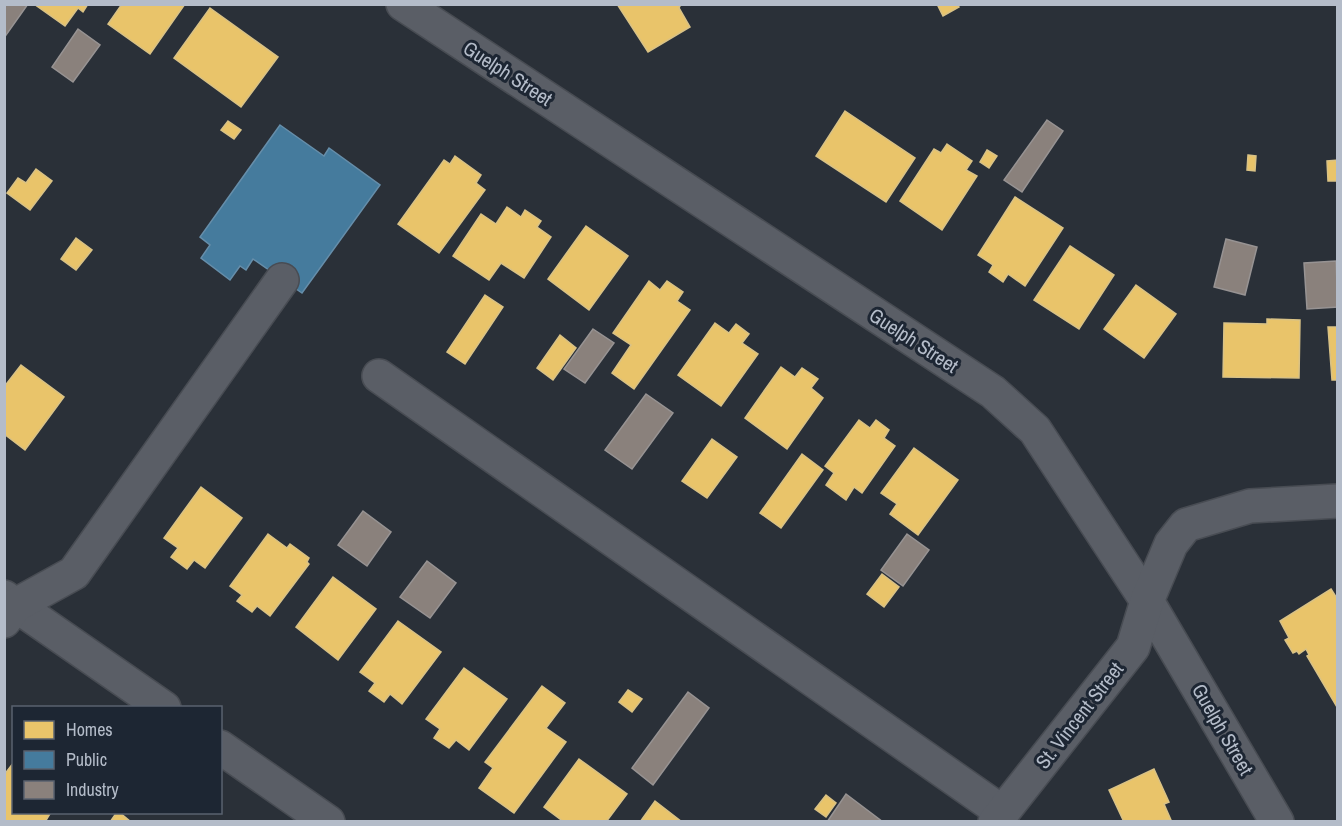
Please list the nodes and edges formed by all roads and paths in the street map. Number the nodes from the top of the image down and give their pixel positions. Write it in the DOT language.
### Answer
graph roads {
  1 [pos="419,9"];
  2 [pos="282,280"];
  3 [pos="379,376"];
  4 [pos="1338,501"];
  5 [pos="1148,601"];
  6 [pos="8,608"];
  7 [pos="161,706"];
  8 [pos="222,748"];
  9 [pos="999,817"];
  10 [pos="328,822"];
  11 [pos="1277,822"];
  1 -- 5 [label="street, Guelph Street"];
  2 -- 6 [label="street"];
  3 -- 9 [label="street"];
  4 -- 5 [label="street, St. Vincent Street"];
  5 -- 9 [label="street, St. Vincent Street"];
  5 -- 11 [label="street, Guelph Street"];
  6 -- 7 [label="street"];
  8 -- 10 [label="street"];
}
